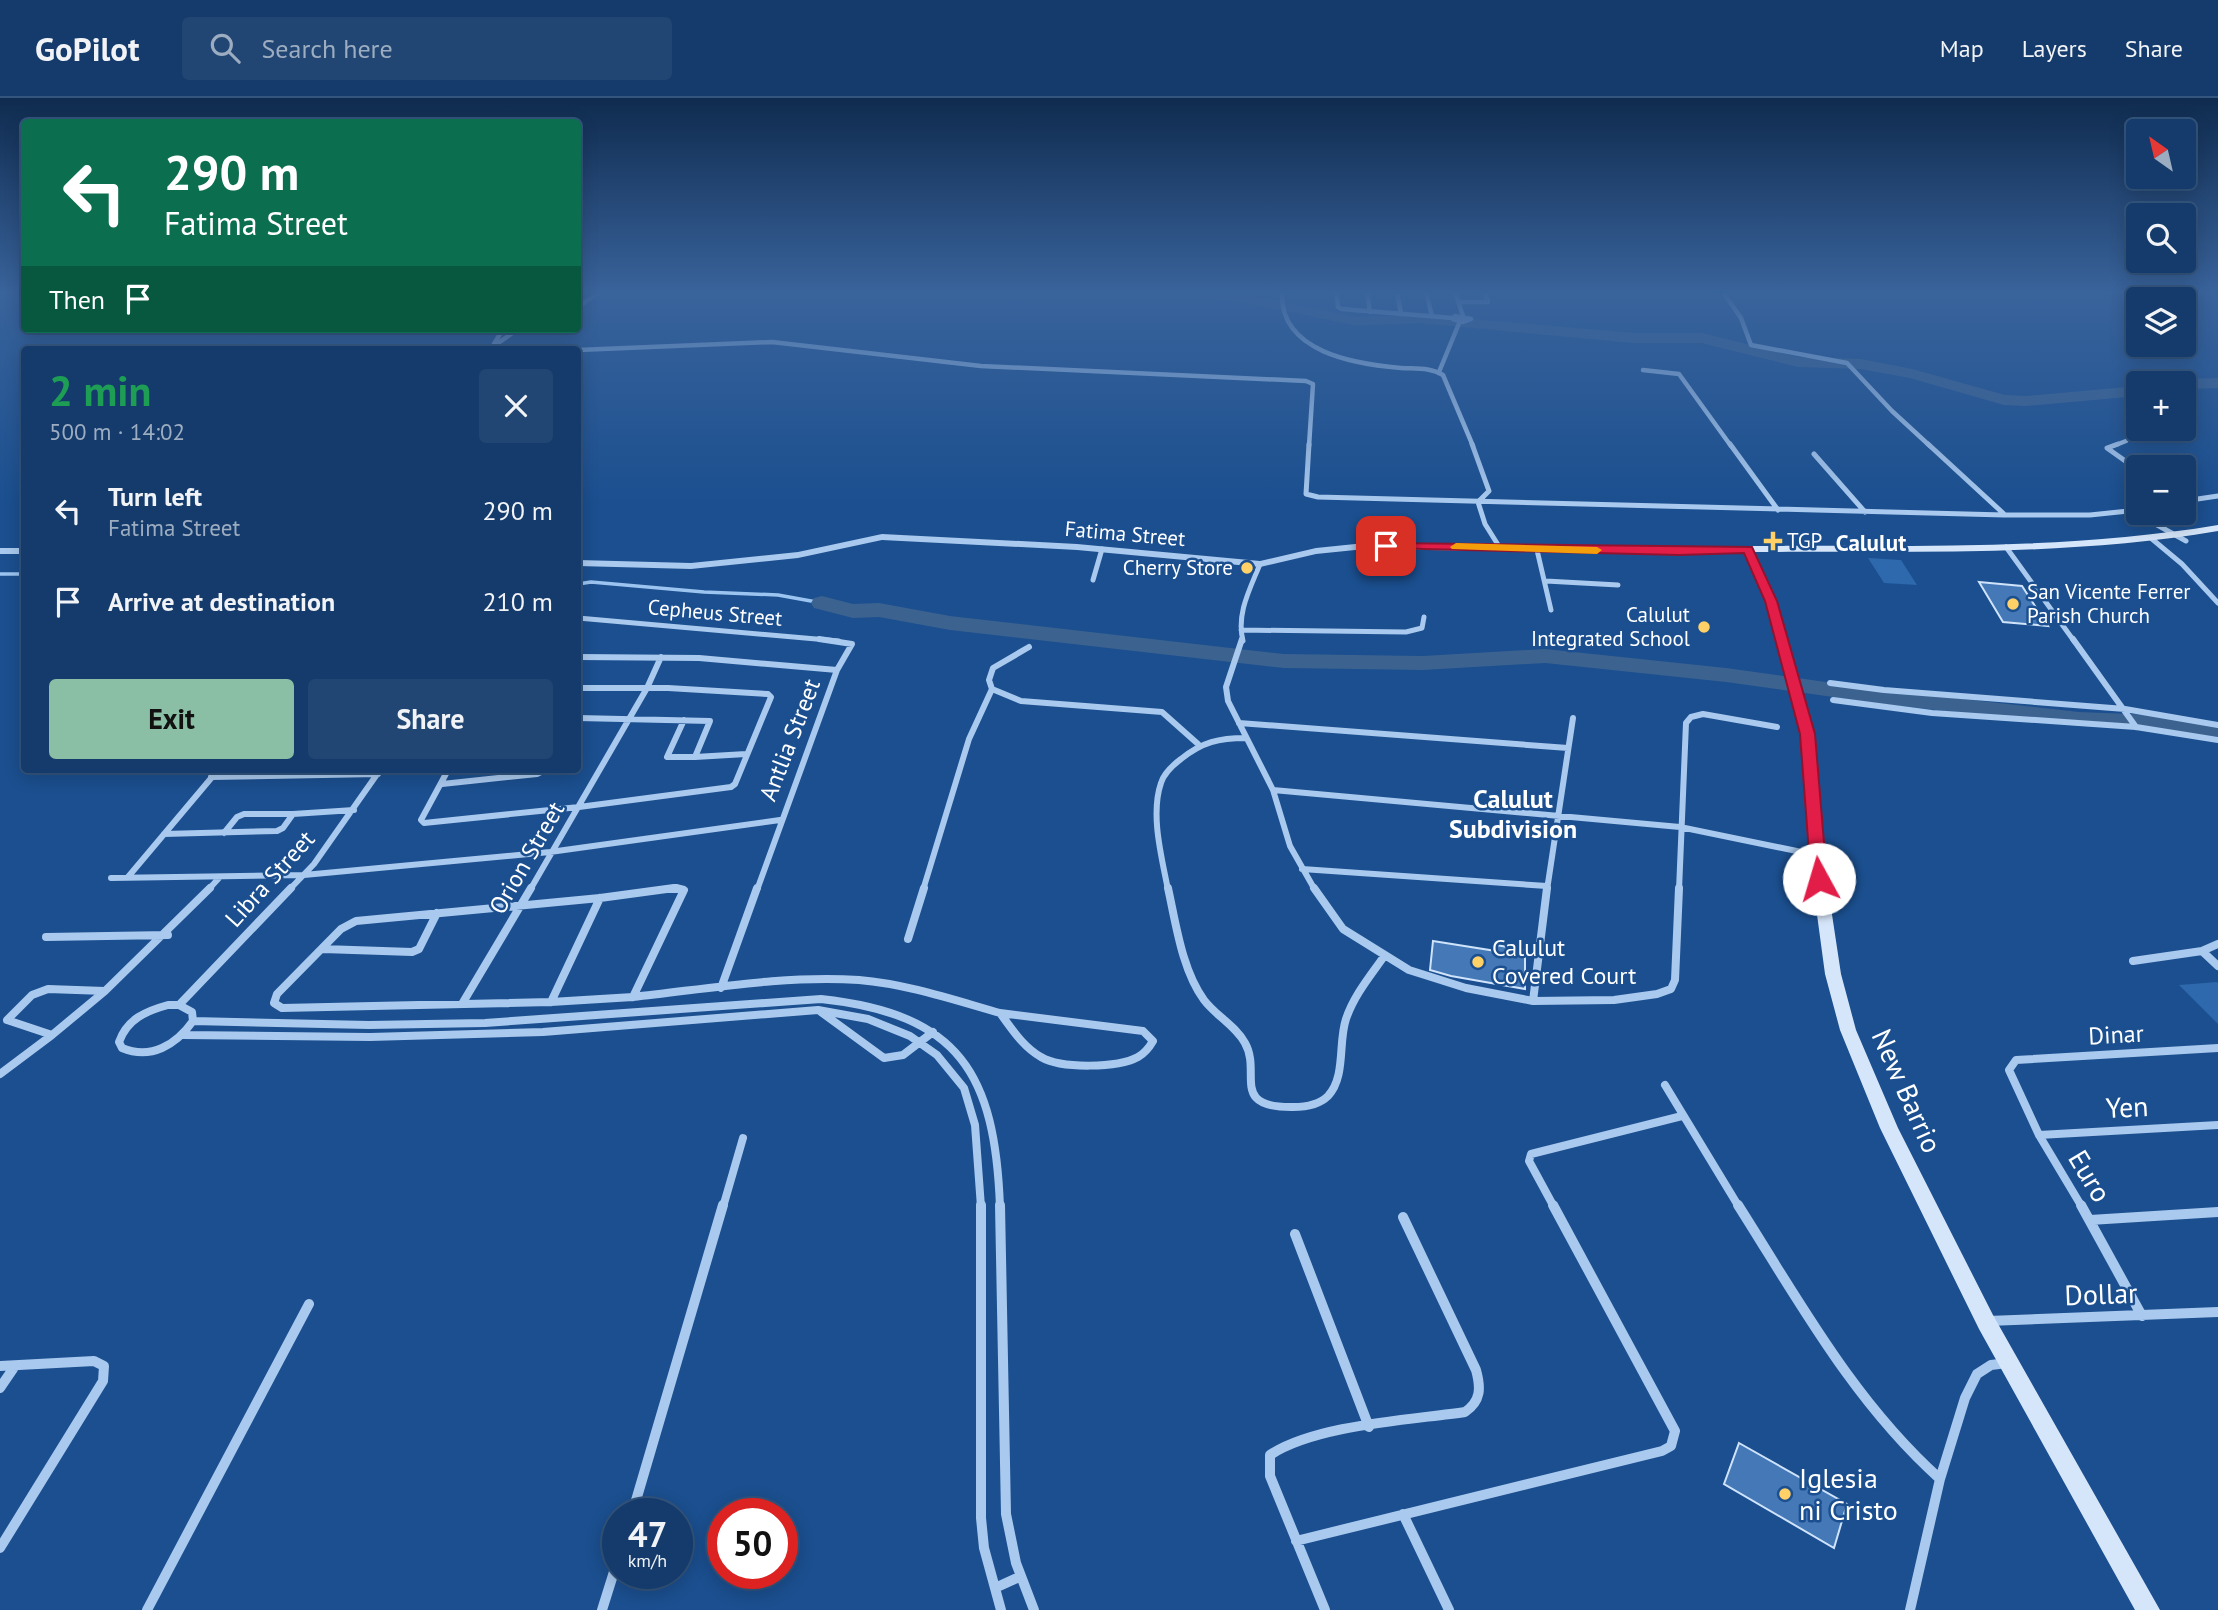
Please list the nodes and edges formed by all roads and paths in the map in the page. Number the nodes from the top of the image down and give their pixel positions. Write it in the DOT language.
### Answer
graph roads {
  1 [pos="951,363"];
  2 [pos="1365,363"];
  3 [pos="1443,363"];
  4 [pos="1836,363"];
  5 [pos="1643,370"];
  6 [pos="1439,372"];
  7 [pos="2126,441"];
  8 [pos="1814,454"];
  9 [pos="2126,463"];
  10 [pos="2218,496"];
  11 [pos="2196,499"];
  12 [pos="1478,502"];
  13 [pos="1778,510"];
  14 [pos="2126,511"];
  15 [pos="1865,512"];
  16 [pos="2004,515"];
  17 [pos="2157,525"];
  18 [pos="2216,532"];
  19 [pos="2181,538"];
  20 [pos="2157,542"];
  21 [pos="1500,548"];
  22 [pos="1102,549"];
  23 [pos="1537,550"];
  24 [pos="0,551"];
  25 [pos="21,551"];
  26 [pos="2008,551"];
  27 [pos="1749,552"];
  28 [pos="581,563"];
  29 [pos="1260,564"];
  30 [pos="1093,580"];
  31 [pos="1546,581"];
  32 [pos="1618,585"];
  33 [pos="2218,603"];
  34 [pos="1551,611"];
  35 [pos="1424,617"];
  36 [pos="581,618"];
  37 [pos="1241,630"];
  38 [pos="1029,647"];
  39 [pos="581,657"];
  40 [pos="662,657"];
  41 [pos="837,670"];
  42 [pos="1830,683"];
  43 [pos="581,688"];
  44 [pos="647,688"];
  45 [pos="992,689"];
  46 [pos="1833,700"];
  47 [pos="2126,711"];
  48 [pos="581,718"];
  49 [pos="629,718"];
  50 [pos="1573,718"];
  51 [pos="684,720"];
  52 [pos="1240,723"];
  53 [pos="2135,725"];
  54 [pos="2218,725"];
  55 [pos="1777,727"];
  56 [pos="1246,738"];
  57 [pos="2218,740"];
  58 [pos="1198,744"];
  59 [pos="1568,748"];
  60 [pos="746,754"];
  61 [pos="695,757"];
  62 [pos="215,773"];
  63 [pos="351,773"];
  64 [pos="378,773"];
  65 [pos="447,773"];
  66 [pos="503,773"];
  67 [pos="539,773"];
  68 [pos="211,778"];
  69 [pos="500,779"];
  70 [pos="442,784"];
  71 [pos="1273,790"];
  72 [pos="579,807"];
  73 [pos="354,810"];
  74 [pos="293,814"];
  75 [pos="1560,814"];
  76 [pos="780,820"];
  77 [pos="1680,827"];
  78 [pos="224,833"];
  79 [pos="164,834"];
  80 [pos="550,852"];
  81 [pos="1816,855"];
  82 [pos="1302,869"];
  83 [pos="304,875"];
  84 [pos="128,877"];
  85 [pos="111,878"];
  86 [pos="219,878"];
  87 [pos="1547,886"];
  88 [pos="600,898"];
  89 [pos="523,904"];
  90 [pos="437,913"];
  91 [pos="167,935"];
  92 [pos="46,937"];
  93 [pos="908,939"];
  94 [pos="2218,944"];
  95 [pos="323,949"];
  96 [pos="2203,951"];
  97 [pos="1385,955"];
  98 [pos="2133,961"];
  99 [pos="2218,966"];
  100 [pos="721,988"];
  101 [pos="106,991"];
  102 [pos="634,997"];
  103 [pos="821,999"];
  104 [pos="1533,1001"];
  105 [pos="551,1002"];
  106 [pos="462,1004"];
  107 [pos="178,1005"];
  108 [pos="818,1010"];
  109 [pos="1000,1013"];
  110 [pos="193,1021"];
  111 [pos="430,1024"];
  112 [pos="933,1032"];
  113 [pos="52,1035"];
  114 [pos="183,1035"];
  115 [pos="424,1035"];
  116 [pos="920,1043"];
  117 [pos="2218,1048"];
  118 [pos="2017,1060"];
  119 [pos="0,1074"];
  120 [pos="1665,1085"];
  121 [pos="1682,1116"];
  122 [pos="990,1123"];
  123 [pos="975,1125"];
  124 [pos="2218,1125"];
  125 [pos="2039,1135"];
  126 [pos="743,1138"];
  127 [pos="2218,1212"];
  128 [pos="1403,1217"];
  129 [pos="2090,1220"];
  130 [pos="1295,1234"];
  131 [pos="309,1304"];
  132 [pos="2218,1312"];
  133 [pos="2142,1316"];
  134 [pos="1986,1322"];
  135 [pos="2008,1363"];
  136 [pos="0,1366"];
  137 [pos="15,1366"];
  138 [pos="0,1388"];
  139 [pos="1369,1427"];
  140 [pos="1940,1479"];
  141 [pos="637,1498"];
  142 [pos="1403,1514"];
  143 [pos="1296,1541"];
  144 [pos="0,1548"];
  145 [pos="1018,1577"];
  146 [pos="995,1588"];
  147 [pos="609,1589"];
  148 [pos="147,1610"];
  149 [pos="602,1610"];
  150 [pos="1001,1610"];
  151 [pos="1034,1610"];
  152 [pos="1325,1610"];
  153 [pos="1449,1610"];
  154 [pos="1910,1610"];
  155 [pos="2148,1610"];
  1 -- 12 [label="street"];
  2 -- 6 [label="street"];
  3 -- 6 [label="street"];
  4 -- 16 [label="street"];
  5 -- 13 [label="street"];
  6 -- 12 [label="street"];
  7 -- 9 [label="street"];
  8 -- 15 [label="street"];
  10 -- 11 [label="street"];
  12 -- 13 [label="street"];
  12 -- 21 [label="street"];
  13 -- 15 [label="street"];
  14 -- 16 [label="street"];
  15 -- 16 [label="street"];
  17 -- 19 [label="street"];
  18 -- 19 [label="main road"];
  19 -- 20 [label="main road"];
  20 -- 26 [label="main road"];
  20 -- 33 [label="street"];
  21 -- 23 [label="street, Fatima Street"];
  21 -- 29 [label="street, Fatima Street"];
  22 -- 28 [label="street, Fatima Street"];
  22 -- 29 [label="street, Fatima Street"];
  22 -- 30 [label="street"];
  23 -- 27 [label="street, Fatima Street"];
  23 -- 31 [label="street"];
  24 -- 25 [label="street"];
  26 -- 27 [label="main road"];
  26 -- 47 [label="street"];
  27 -- 81 [label="main road, New Barrio"];
  29 -- 37 [label="street"];
  31 -- 32 [label="street"];
  31 -- 34 [label="street"];
  35 -- 37 [label="street"];
  36 -- 41 [label="street, Cepheus Street"];
  37 -- 52 [label="street"];
  38 -- 45 [label="street"];
  39 -- 40 [label="street, Antlia Street"];
  40 -- 41 [label="street, Antlia Street"];
  40 -- 44 [label="street, Orion Street"];
  41 -- 76 [label="street, Antlia Street"];
  42 -- 47 [label="street"];
  43 -- 44 [label="street"];
  44 -- 49 [label="street, Orion Street"];
  44 -- 60 [label="street"];
  45 -- 58 [label="street"];
  45 -- 93 [label="street"];
  46 -- 53 [label="street"];
  47 -- 53 [label="street"];
  47 -- 54 [label="street"];
  48 -- 49 [label="street"];
  49 -- 51 [label="street"];
  49 -- 72 [label="street, Orion Street"];
  50 -- 59 [label="street"];
  51 -- 61 [label="street"];
  51 -- 61 [label="street"];
  52 -- 56 [label="street"];
  52 -- 59 [label="street"];
  53 -- 57 [label="street"];
  55 -- 77 [label="street"];
  56 -- 58 [label="street"];
  56 -- 71 [label="street"];
  58 -- 97 [label="street"];
  59 -- 75 [label="street"];
  60 -- 61 [label="street"];
  60 -- 72 [label="street"];
  62 -- 68 [label="street"];
  63 -- 68 [label="street"];
  64 -- 73 [label="street, Libra Street"];
  65 -- 70 [label="street"];
  66 -- 69 [label="street"];
  67 -- 69 [label="street"];
  68 -- 79 [label="street"];
  69 -- 70 [label="street"];
  70 -- 72 [label="street"];
  71 -- 75 [label="street"];
  71 -- 82 [label="street"];
  72 -- 80 [label="street, Orion Street"];
  73 -- 74 [label="street"];
  73 -- 83 [label="street, Libra Street"];
  74 -- 78 [label="street"];
  74 -- 78 [label="street"];
  75 -- 77 [label="street"];
  75 -- 87 [label="street"];
  76 -- 80 [label="street"];
  76 -- 100 [label="street, Antlia Street"];
  77 -- 81 [label="street"];
  77 -- 104 [label="street"];
  78 -- 79 [label="street"];
  79 -- 84 [label="street"];
  80 -- 83 [label="street"];
  80 -- 89 [label="street, Orion Street"];
  81 -- 134 [label="main road, New Barrio"];
  82 -- 87 [label="street"];
  82 -- 97 [label="street"];
  83 -- 86 [label="street"];
  83 -- 107 [label="street, Libra Street"];
  84 -- 85 [label="street"];
  84 -- 86 [label="street"];
  86 -- 91 [label="street"];
  87 -- 104 [label="street"];
  88 -- 89 [label="street"];
  88 -- 102 [label="street"];
  88 -- 105 [label="street"];
  89 -- 90 [label="street"];
  89 -- 106 [label="street, Orion Street"];
  90 -- 95 [label="street"];
  90 -- 95 [label="street"];
  91 -- 92 [label="street"];
  91 -- 101 [label="street"];
  94 -- 96 [label="street"];
  95 -- 106 [label="street"];
  96 -- 98 [label="street"];
  96 -- 99 [label="street"];
  97 -- 104 [label="street"];
  100 -- 102 [label="street"];
  100 -- 109 [label="street"];
  101 -- 113 [label="street"];
  101 -- 113 [label="street"];
  102 -- 105 [label="street"];
  103 -- 108 [label="street"];
  103 -- 111 [label="street"];
  103 -- 112 [label="street"];
  105 -- 106 [label="street"];
  107 -- 110 [label="street"];
  107 -- 114 [label="street"];
  108 -- 115 [label="street"];
  108 -- 116 [label="street"];
  108 -- 116 [label="street"];
  109 -- 109 [label="street"];
  110 -- 111 [label="street"];
  110 -- 114 [label="street"];
  111 -- 115 [label="street"];
  112 -- 116 [label="street"];
  112 -- 122 [label="street"];
  113 -- 119 [label="street"];
  114 -- 115 [label="street"];
  116 -- 123 [label="street"];
  117 -- 118 [label="street, Dinar"];
  118 -- 125 [label="street, Euro"];
  120 -- 121 [label="street"];
  121 -- 140 [label="street"];
  121 -- 142 [label="street"];
  122 -- 123 [label="street"];
  122 -- 145 [label="street"];
  123 -- 146 [label="street"];
  124 -- 125 [label="street, Yen"];
  125 -- 129 [label="street, Euro"];
  126 -- 141 [label="street"];
  127 -- 129 [label="street"];
  128 -- 139 [label="street"];
  129 -- 133 [label="street, Euro"];
  130 -- 139 [label="street"];
  131 -- 148 [label="street"];
  132 -- 133 [label="street, Dollar"];
  133 -- 134 [label="street, Dollar"];
  134 -- 135 [label="main road, New Barrio"];
  135 -- 140 [label="street"];
  135 -- 155 [label="main road, New Barrio"];
  136 -- 137 [label="street"];
  137 -- 138 [label="street"];
  137 -- 144 [label="street"];
  139 -- 143 [label="street"];
  140 -- 154 [label="street"];
  142 -- 143 [label="street"];
  142 -- 153 [label="street"];
  143 -- 152 [label="street"];
  145 -- 146 [label="street"];
  145 -- 151 [label="street"];
  146 -- 150 [label="street"];
  147 -- 149 [label="street"];
}
